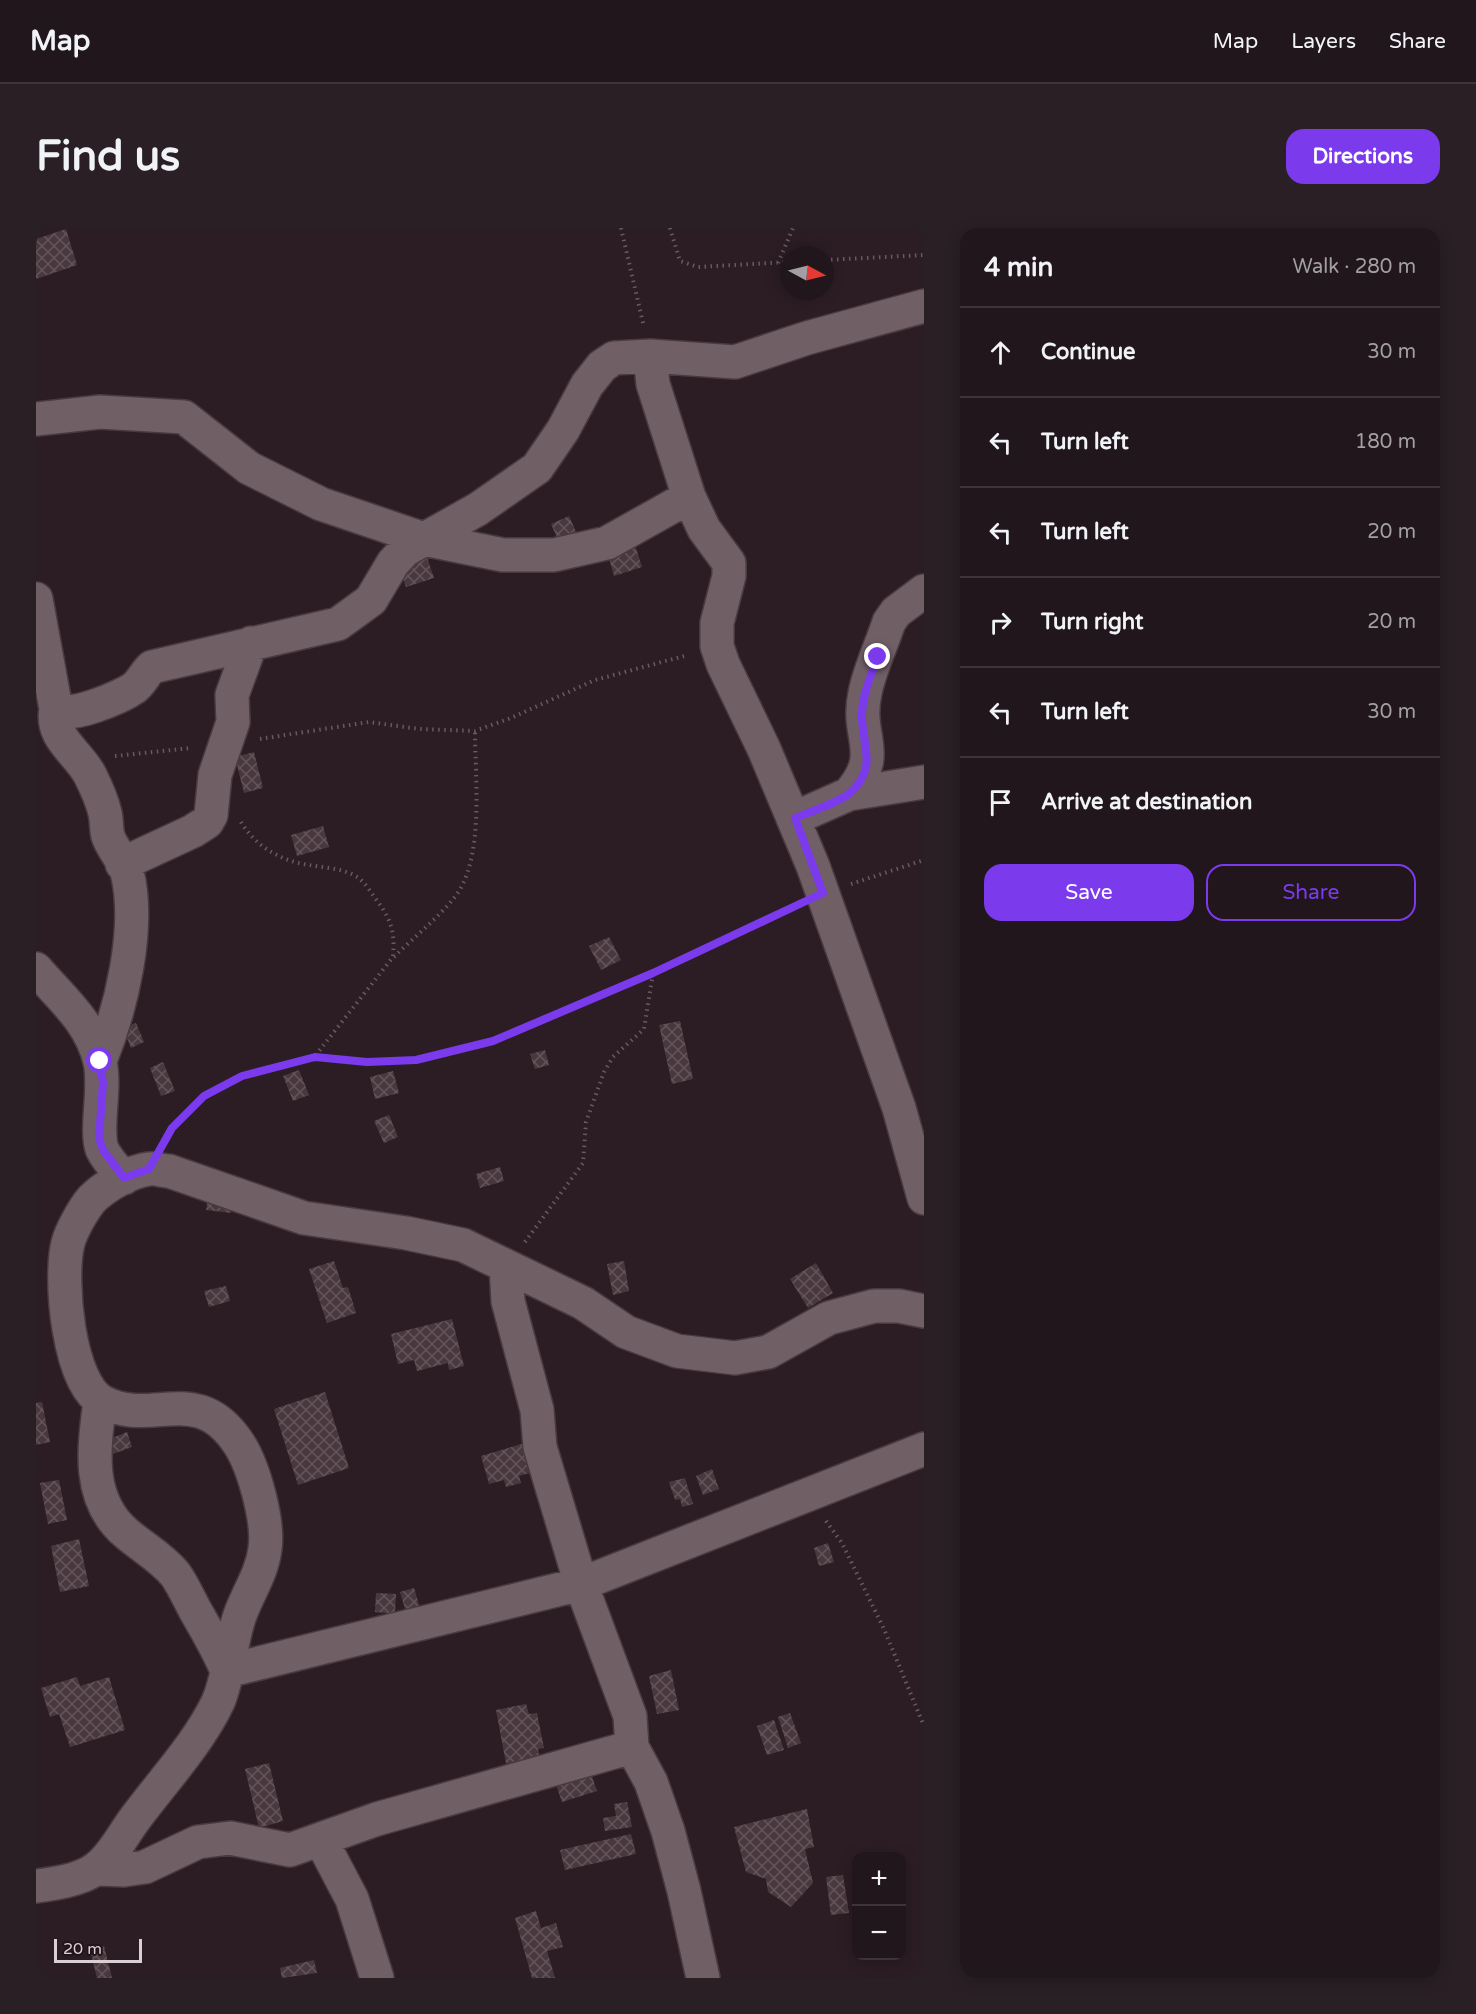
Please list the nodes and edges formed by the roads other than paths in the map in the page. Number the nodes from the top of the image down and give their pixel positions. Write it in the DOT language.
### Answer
graph roads {
  1 [pos="924,306"];
  2 [pos="650,356"];
  3 [pos="36,419"];
  4 [pos="689,497"];
  5 [pos="424,539"];
  6 [pos="924,591"];
  7 [pos="36,599"];
  8 [pos="251,643"];
  9 [pos="212,652"];
  10 [pos="232,695"];
  11 [pos="56,709"];
  12 [pos="924,782"];
  13 [pos="849,794"];
  14 [pos="795,818"];
  15 [pos="122,864"];
  16 [pos="36,969"];
  17 [pos="100,1061"];
  18 [pos="136,1173"];
  19 [pos="924,1198"];
  20 [pos="506,1266"];
  21 [pos="924,1311"];
  22 [pos="100,1401"];
  23 [pos="924,1449"];
  24 [pos="581,1584"];
  25 [pos="227,1671"];
  26 [pos="632,1747"];
  27 [pos="321,1840"];
  28 [pos="97,1869"];
  29 [pos="36,1886"];
  30 [pos="377,1978"];
  31 [pos="703,1978"];
  1 -- 2 [label="street"];
  2 -- 4 [label="street"];
  2 -- 5 [label="street"];
  3 -- 5 [label="street"];
  4 -- 5 [label="street"];
  4 -- 14 [label="street"];
  5 -- 8 [label="street"];
  6 -- 13 [label="street"];
  7 -- 11 [label="street"];
  8 -- 9 [label="street"];
  8 -- 10 [label="street"];
  9 -- 10 [label="street"];
  9 -- 11 [label="street"];
  10 -- 15 [label="street"];
  11 -- 15 [label="street"];
  12 -- 13 [label="street"];
  13 -- 14 [label="street"];
  14 -- 19 [label="street"];
  15 -- 17 [label="street"];
  16 -- 17 [label="street"];
  17 -- 18 [label="street"];
  18 -- 20 [label="street"];
  18 -- 22 [label="street"];
  20 -- 21 [label="street"];
  20 -- 24 [label="street"];
  22 -- 25 [label="street"];
  22 -- 25 [label="street"];
  23 -- 24 [label="street"];
  24 -- 25 [label="street"];
  24 -- 26 [label="street"];
  25 -- 28 [label="street"];
  26 -- 27 [label="street"];
  26 -- 31 [label="street"];
  27 -- 28 [label="street"];
  27 -- 30 [label="street"];
  28 -- 29 [label="street"];
}
